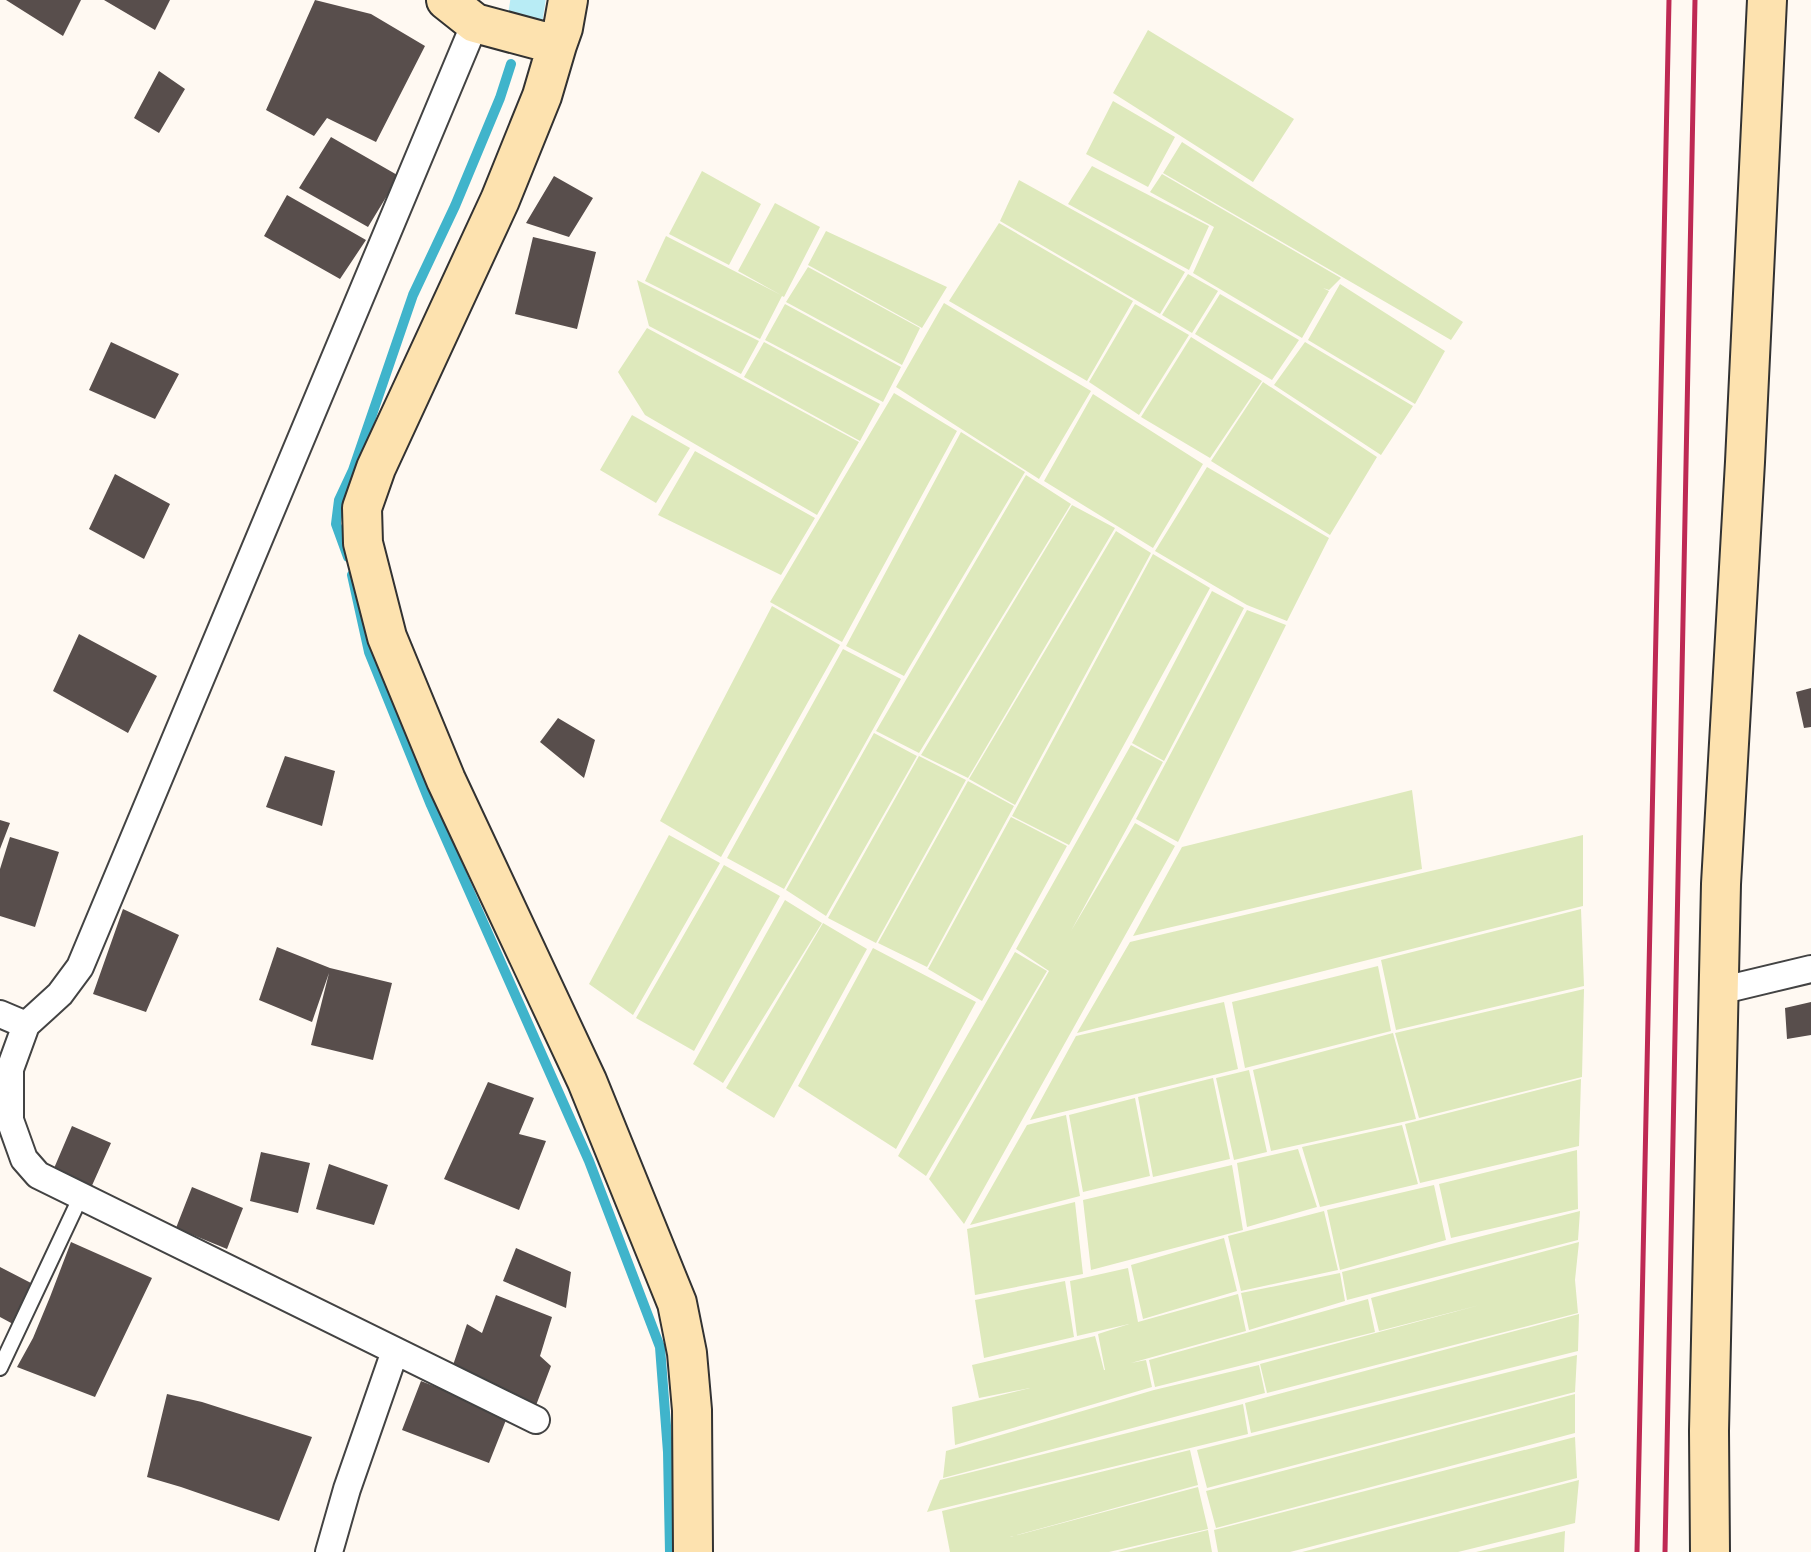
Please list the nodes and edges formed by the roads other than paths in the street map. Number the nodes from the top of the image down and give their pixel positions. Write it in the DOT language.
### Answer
graph roads {
  1 [pos="446,0"];
  2 [pos="568,0"];
  3 [pos="1767,0"];
  4 [pos="475,23"];
  5 [pos="557,45"];
  6 [pos="1811,969"];
  7 [pos="1719,991"];
  8 [pos="0,1014"];
  9 [pos="26,1025"];
  10 [pos="81,1196"];
  11 [pos="395,1351"];
  12 [pos="0,1368"];
  13 [pos="536,1420"];
  14 [pos="329,1552"];
  15 [pos="693,1552"];
  16 [pos="1710,1552"];
  1 -- 4 [label="street"];
  2 -- 5 [label="street"];
  3 -- 7 [label="street"];
  4 -- 5 [label="street"];
  4 -- 9 [label="street"];
  5 -- 15 [label="street"];
  6 -- 7 [label="street"];
  7 -- 16 [label="street"];
  8 -- 9 [label="street"];
  9 -- 10 [label="street"];
  10 -- 11 [label="street"];
  10 -- 12 [label="lane"];
  11 -- 13 [label="street"];
  11 -- 14 [label="street"];
}
